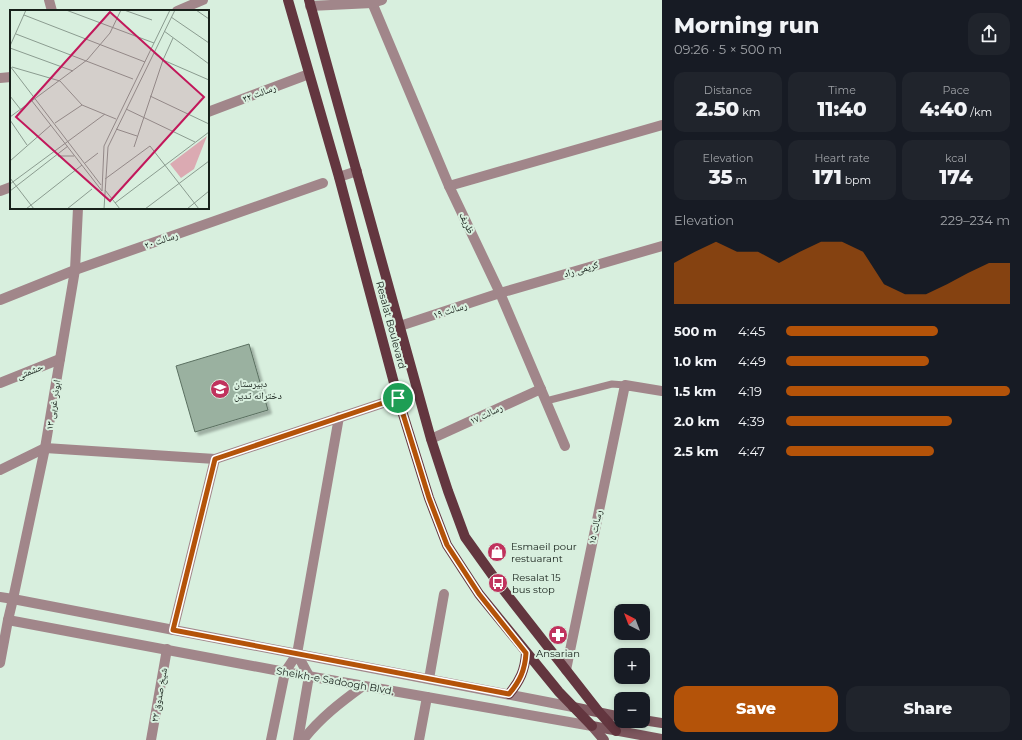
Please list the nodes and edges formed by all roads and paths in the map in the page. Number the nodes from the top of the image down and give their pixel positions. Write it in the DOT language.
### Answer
graph roads {
  1 [pos="49,0"];
  2 [pos="203,0"];
  3 [pos="288,0"];
  4 [pos="382,0"];
  5 [pos="372,2"];
  6 [pos="309,3"];
  7 [pos="52,10"];
  8 [pos="179,10"];
  9 [pos="309,74"];
  10 [pos="10,77"];
  11 [pos="0,78"];
  12 [pos="209,112"];
  13 [pos="662,125"];
  14 [pos="357,171"];
  15 [pos="339,177"];
  16 [pos="323,182"];
  17 [pos="10,186"];
  18 [pos="449,186"];
  19 [pos="0,191"];
  20 [pos="78,209"];
  21 [pos="662,246"];
  22 [pos="75,270"];
  23 [pos="500,293"];
  24 [pos="0,300"];
  25 [pos="400,326"];
  26 [pos="60,358"];
  27 [pos="0,383"];
  28 [pos="624,385"];
  29 [pos="540,389"];
  30 [pos="662,390"];
  31 [pos="398,398"];
  32 [pos="546,401"];
  33 [pos="339,417"];
  34 [pos="432,439"];
  35 [pos="565,446"];
  36 [pos="45,448"];
  37 [pos="215,459"];
  38 [pos="0,470"];
  39 [pos="444,594"];
  40 [pos="0,597"];
  41 [pos="13,599"];
  42 [pos="8,620"];
  43 [pos="173,630"];
  44 [pos="167,649"];
  45 [pos="526,653"];
  46 [pos="297,654"];
  47 [pos="0,663"];
  48 [pos="566,670"];
  49 [pos="285,672"];
  50 [pos="309,676"];
  51 [pos="430,679"];
  52 [pos="363,686"];
  53 [pos="509,694"];
  54 [pos="427,697"];
  55 [pos="573,707"];
  56 [pos="599,712"];
  57 [pos="614,715"];
  58 [pos="650,721"];
  59 [pos="662,723"];
  60 [pos="592,726"];
  61 [pos="616,731"];
  62 [pos="662,739"];
  63 [pos="151,740"];
  64 [pos="271,740"];
  65 [pos="298,740"];
  66 [pos="302,740"];
  67 [pos="419,740"];
  68 [pos="604,740"];
  69 [pos="624,740"];
  1 -- 7 [label="street"];
  2 -- 8 [label="street"];
  3 -- 9 [label="main road, Resalat Boulevard"];
  4 -- 5 [label="street"];
  5 -- 6 [label="street"];
  5 -- 18 [label="street, ظریف"];
  6 -- 14 [label="main road, Resalat Boulevard"];
  9 -- 12 [label="street, رسالت ۲۲"];
  9 -- 15 [label="main road, Resalat Boulevard"];
  10 -- 11 [label="street"];
  13 -- 18 [label="street"];
  14 -- 15 [label="street"];
  14 -- 25 [label="main road, Resalat Boulevard"];
  15 -- 31 [label="main road, Resalat Boulevard"];
  16 -- 22 [label="street, رسالت ۲۰"];
  17 -- 19 [label="street"];
  18 -- 23 [label="street, ظریف"];
  20 -- 22 [label="street, ابوذر غربی ۱۳"];
  21 -- 23 [label="street, کریمی راد"];
  22 -- 24 [label="street, رسالت ۲۰"];
  22 -- 26 [label="street, ابوذر غربی ۱۳"];
  23 -- 25 [label="street, رسالت ۱۹"];
  23 -- 29 [label="street, ظریف"];
  25 -- 34 [label="main road, Resalat Boulevard"];
  26 -- 27 [label="street, حشمتی"];
  26 -- 36 [label="street, ابوذر غربی ۱۳"];
  28 -- 30 [label="street"];
  28 -- 32 [label="lane"];
  28 -- 48 [label="street, رسالت ۱۵"];
  29 -- 32 [label="street, ظریف"];
  29 -- 34 [label="street, رسالت ۱۷"];
  31 -- 33 [label="street"];
  31 -- 45 [label="main road, Resalat Boulevard"];
  32 -- 35 [label="street, ظریف"];
  33 -- 37 [label="street"];
  33 -- 46 [label="street"];
  34 -- 48 [label="main road, Resalat Boulevard"];
  36 -- 37 [label="street"];
  36 -- 38 [label="street"];
  36 -- 41 [label="street, ابوذر غربی ۱۳"];
  37 -- 43 [label="street"];
  39 -- 51 [label="street"];
  40 -- 41 [label="street, Sheikh-e Sadoogh Blvd."];
  41 -- 42 [label="street, ابوذر غربی ۱۳"];
  41 -- 43 [label="street, Sheikh-e Sadoogh Blvd."];
  42 -- 44 [label="street, Sheikh-e Sadoogh Blvd."];
  42 -- 47 [label="street, ابوذر غربی ۱۳"];
  43 -- 46 [label="street, Sheikh-e Sadoogh Blvd."];
  44 -- 49 [label="street, Sheikh-e Sadoogh Blvd."];
  44 -- 63 [label="street, شیخ صدوق ۲۲"];
  45 -- 53 [label="main road"];
  45 -- 55 [label="main road, Resalat Boulevard"];
  46 -- 49 [label="street"];
  46 -- 50 [label="street"];
  46 -- 51 [label="street, Sheikh-e Sadoogh Blvd."];
  48 -- 56 [label="main road, Resalat Boulevard"];
  49 -- 50 [label="street, Sheikh-e Sadoogh Blvd."];
  49 -- 64 [label="street"];
  50 -- 52 [label="street, Sheikh-e Sadoogh Blvd."];
  50 -- 65 [label="street"];
  51 -- 53 [label="street, Sheikh-e Sadoogh Blvd."];
  52 -- 54 [label="street, Sheikh-e Sadoogh Blvd."];
  52 -- 66 [label="street"];
  53 -- 55 [label="street, Sheikh-e Sadoogh Blvd."];
  54 -- 60 [label="street, Sheikh-e Sadoogh Blvd."];
  54 -- 67 [label="street"];
  55 -- 56 [label="main road, Sheikh-e Sadoogh Blvd."];
  55 -- 60 [label="main road, Resalat Boulevard"];
  56 -- 57 [label="main road, Sheikh-e Sadoogh Blvd."];
  56 -- 61 [label="main road"];
  58 -- 59 [label="main road"];
  60 -- 61 [label="main road, Sheikh-e Sadoogh Blvd."];
  60 -- 68 [label="main road"];
  61 -- 62 [label="main road, Sheikh-e Sadoogh Blvd."];
  61 -- 69 [label="main road"];
}
